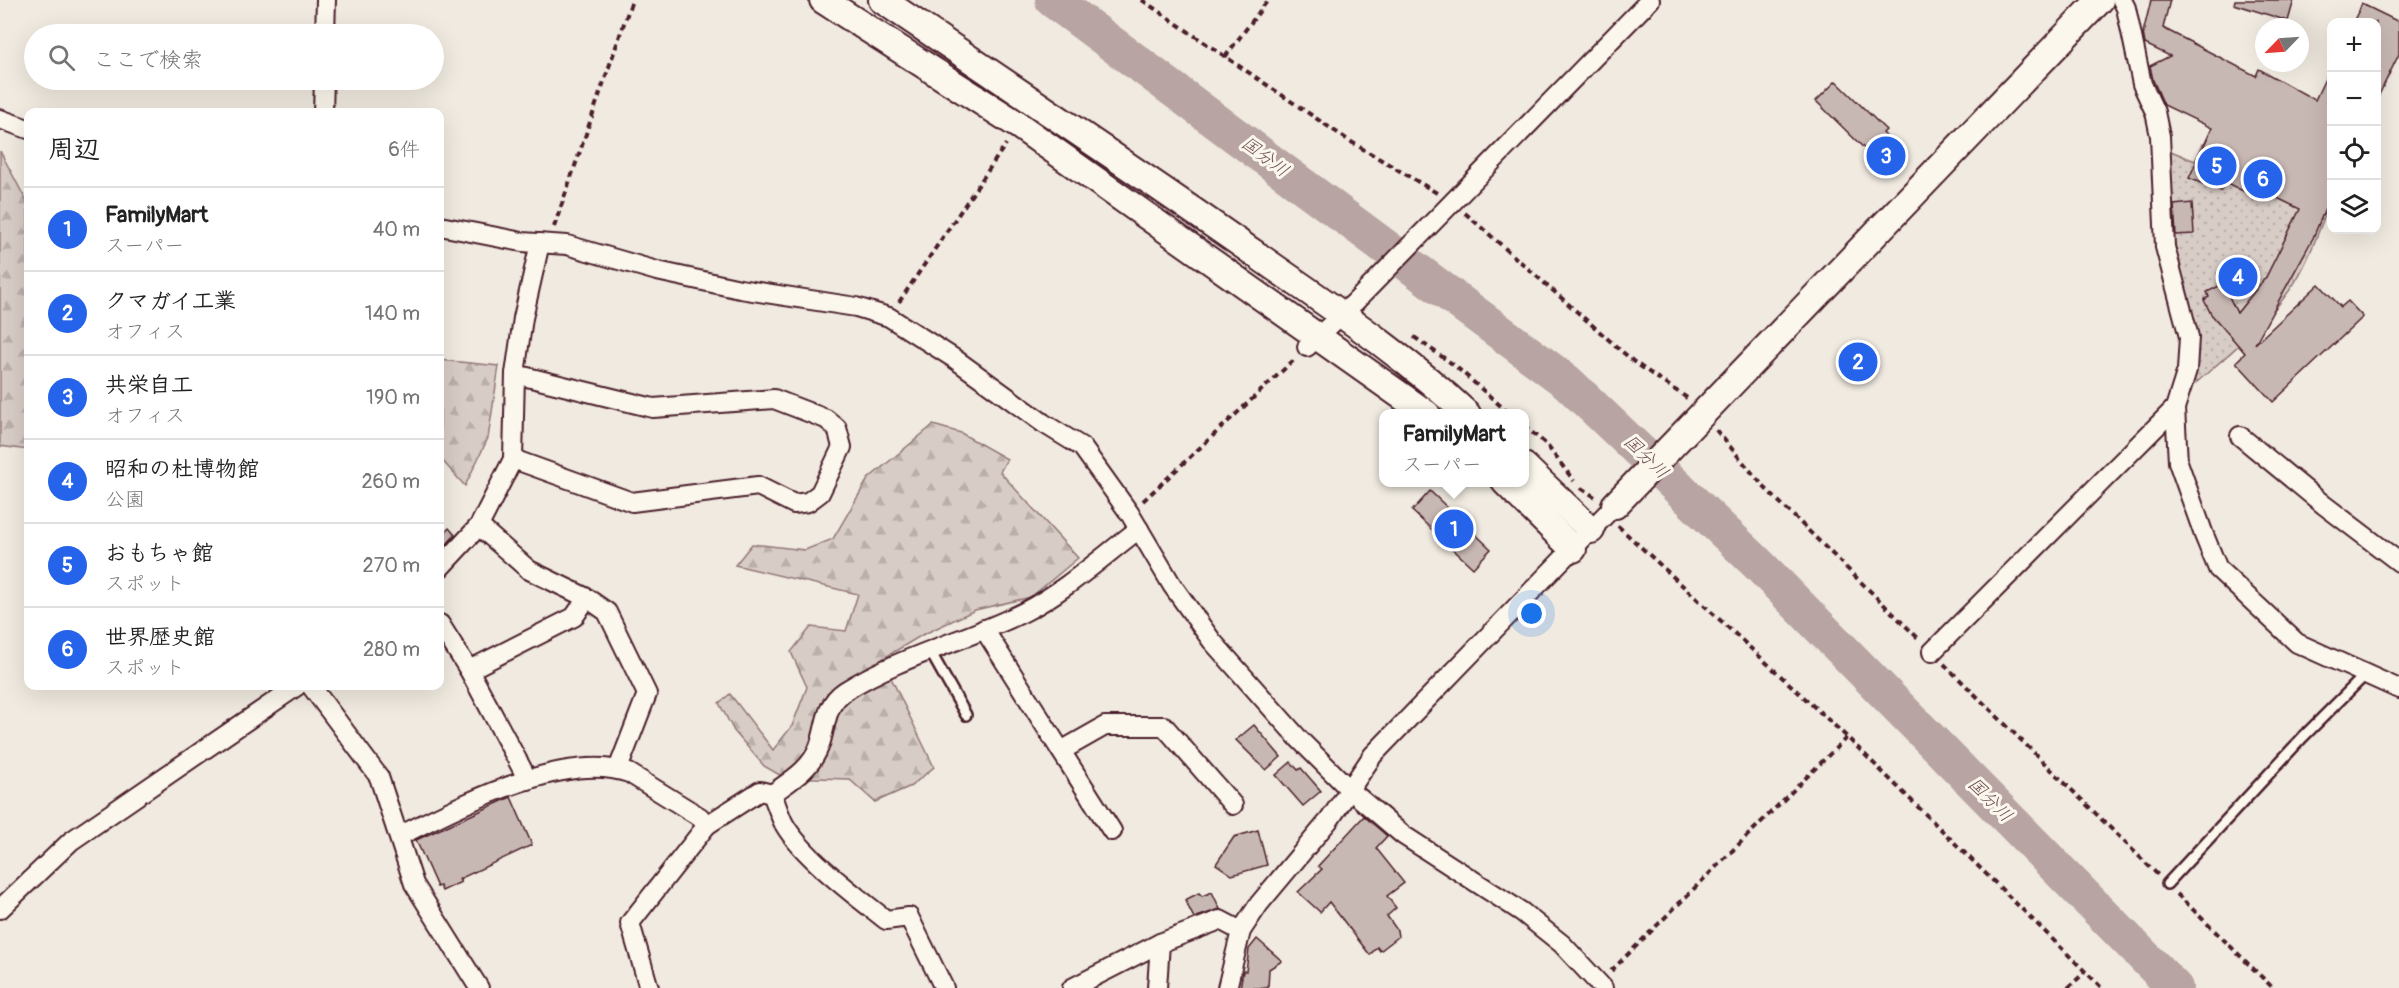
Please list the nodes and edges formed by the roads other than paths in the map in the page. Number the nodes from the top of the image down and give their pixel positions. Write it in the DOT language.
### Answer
graph roads {
  1 [pos="326,0"];
  2 [pos="823,0"];
  3 [pos="882,0"];
  4 [pos="1650,0"];
  5 [pos="2100,0"];
  6 [pos="2122,0"];
  7 [pos="325,24"];
  8 [pos="324,90"];
  9 [pos="323,108"];
  10 [pos="0,119"];
  11 [pos="24,128"];
  12 [pos="444,227"];
  13 [pos="540,243"];
  14 [pos="1342,315"];
  15 [pos="1314,342"];
  16 [pos="515,374"];
  17 [pos="2175,408"];
  18 [pos="1420,409"];
  19 [pos="1462,409"];
  20 [pos="2240,436"];
  21 [pos="513,459"];
  22 [pos="1529,471"];
  23 [pos="1509,487"];
  24 [pos="1611,507"];
  25 [pos="1134,521"];
  26 [pos="480,526"];
  27 [pos="1591,530"];
  28 [pos="1574,549"];
  29 [pos="2399,562"];
  30 [pos="444,564"];
  31 [pos="587,598"];
  32 [pos="984,629"];
  33 [pos="444,630"];
  34 [pos="930,651"];
  35 [pos="1932,652"];
  36 [pos="469,670"];
  37 [pos="2366,674"];
  38 [pos="2399,689"];
  39 [pos="291,690"];
  40 [pos="314,690"];
  41 [pos="966,715"];
  42 [pos="1061,751"];
  43 [pos="618,769"];
  44 [pos="528,780"];
  45 [pos="1350,790"];
  46 [pos="771,794"];
  47 [pos="1233,805"];
  48 [pos="707,825"];
  49 [pos="1112,831"];
  50 [pos="399,836"];
  51 [pos="2167,884"];
  52 [pos="0,909"];
  53 [pos="1241,932"];
  54 [pos="1160,943"];
  55 [pos="1601,986"];
  56 [pos="479,988"];
  57 [pos="650,988"];
  58 [pos="944,988"];
  59 [pos="1072,988"];
  60 [pos="1157,988"];
  61 [pos="1227,988"];
  1 -- 7 [label="street"];
  2 -- 15 [label="street"];
  3 -- 14 [label="street"];
  4 -- 14 [label="street"];
  5 -- 24 [label="street"];
  6 -- 17 [label="street"];
  8 -- 9 [label="street"];
  10 -- 11 [label="street"];
  12 -- 13 [label="street"];
  13 -- 16 [label="street"];
  13 -- 25 [label="street"];
  14 -- 15 [label="street"];
  14 -- 19 [label="street"];
  15 -- 18 [label="street"];
  16 -- 21 [label="street"];
  16 -- 21 [label="street"];
  17 -- 35 [label="street"];
  17 -- 37 [label="street"];
  20 -- 29 [label="street"];
  21 -- 26 [label="street"];
  22 -- 27 [label="street"];
  23 -- 28 [label="street"];
  24 -- 27 [label="street"];
  25 -- 32 [label="street"];
  25 -- 45 [label="street"];
  26 -- 30 [label="street"];
  26 -- 31 [label="street"];
  27 -- 28 [label="street"];
  28 -- 45 [label="street"];
  31 -- 36 [label="street"];
  31 -- 43 [label="street"];
  32 -- 34 [label="street"];
  32 -- 42 [label="street"];
  33 -- 36 [label="street"];
  34 -- 41 [label="lane"];
  34 -- 46 [label="street"];
  36 -- 44 [label="street"];
  37 -- 38 [label="street"];
  37 -- 51 [label="lane"];
  39 -- 52 [label="street"];
  40 -- 50 [label="street"];
  42 -- 47 [label="street"];
  42 -- 49 [label="street"];
  43 -- 44 [label="street"];
  43 -- 48 [label="street"];
  44 -- 50 [label="street"];
  45 -- 53 [label="street"];
  45 -- 55 [label="street"];
  46 -- 48 [label="street"];
  46 -- 58 [label="street"];
  48 -- 57 [label="street"];
  50 -- 56 [label="street"];
  53 -- 54 [label="street"];
  53 -- 61 [label="street"];
  54 -- 59 [label="street"];
  54 -- 60 [label="street"];
}
